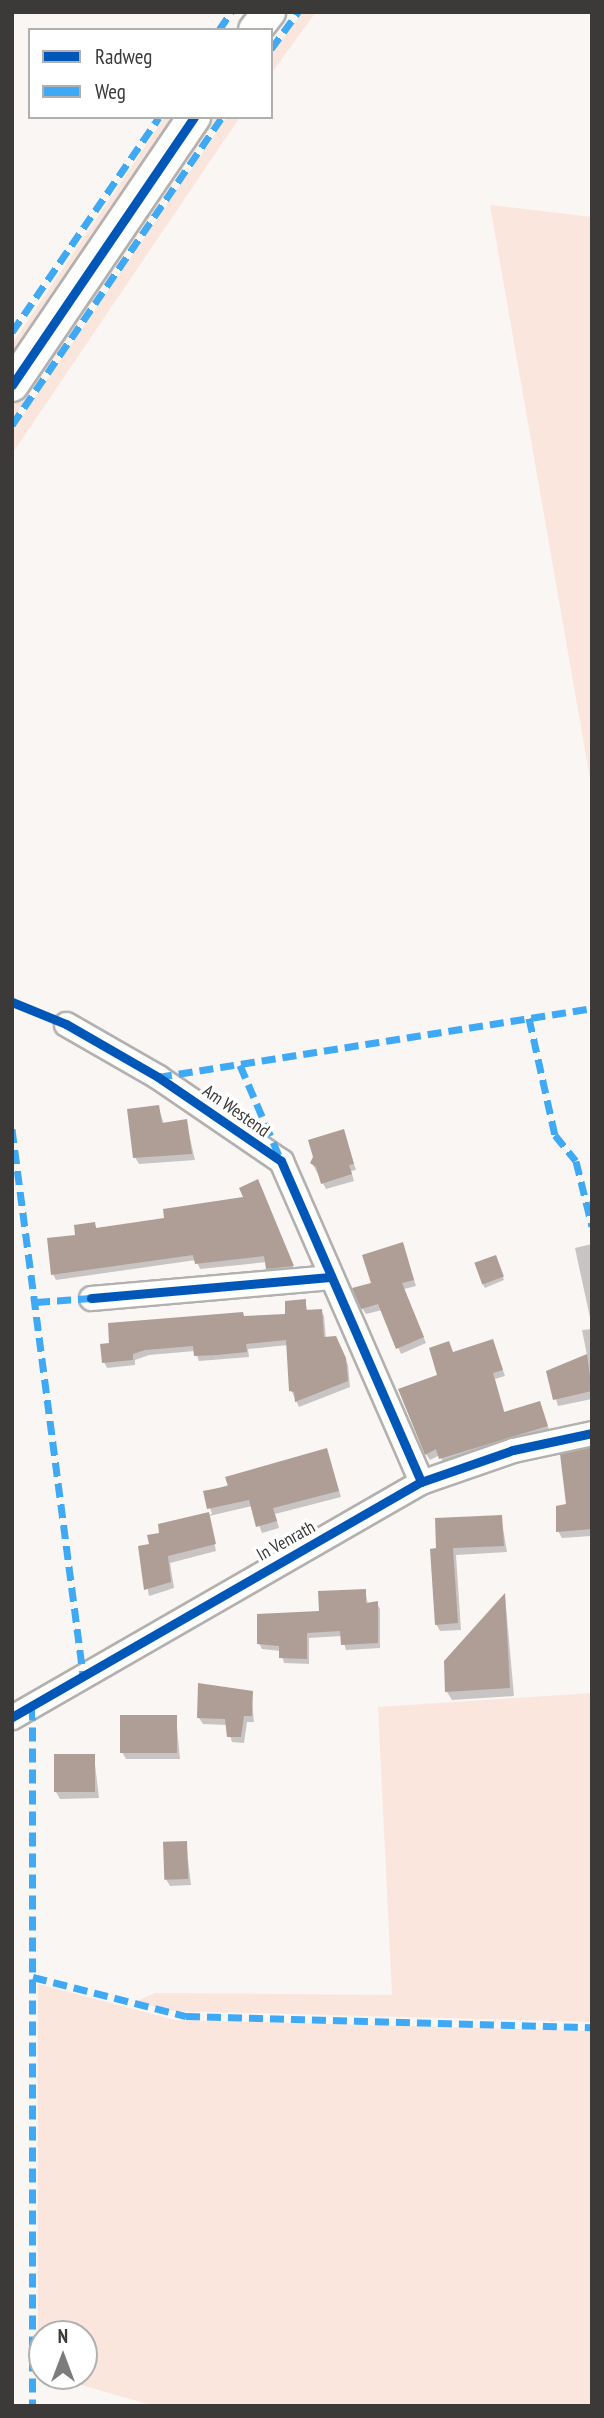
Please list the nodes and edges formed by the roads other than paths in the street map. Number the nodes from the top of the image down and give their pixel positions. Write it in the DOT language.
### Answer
graph roads {
  1 [pos="269,12"];
  2 [pos="257,28"];
  3 [pos="193,119"];
  4 [pos="12,385"];
  5 [pos="66,1024"];
  6 [pos="331,1276"];
  7 [pos="91,1298"];
  8 [pos="592,1433"];
  9 [pos="421,1482"];
  10 [pos="12,1717"];
  1 -- 2 [label="street"];
  3 -- 4 [label="street"];
  5 -- 6 [label="street, Am Westend"];
  6 -- 7 [label="street"];
  6 -- 9 [label="street, Am Westend"];
  8 -- 9 [label="street, In Venrath"];
  9 -- 10 [label="street, In Venrath"];
}
